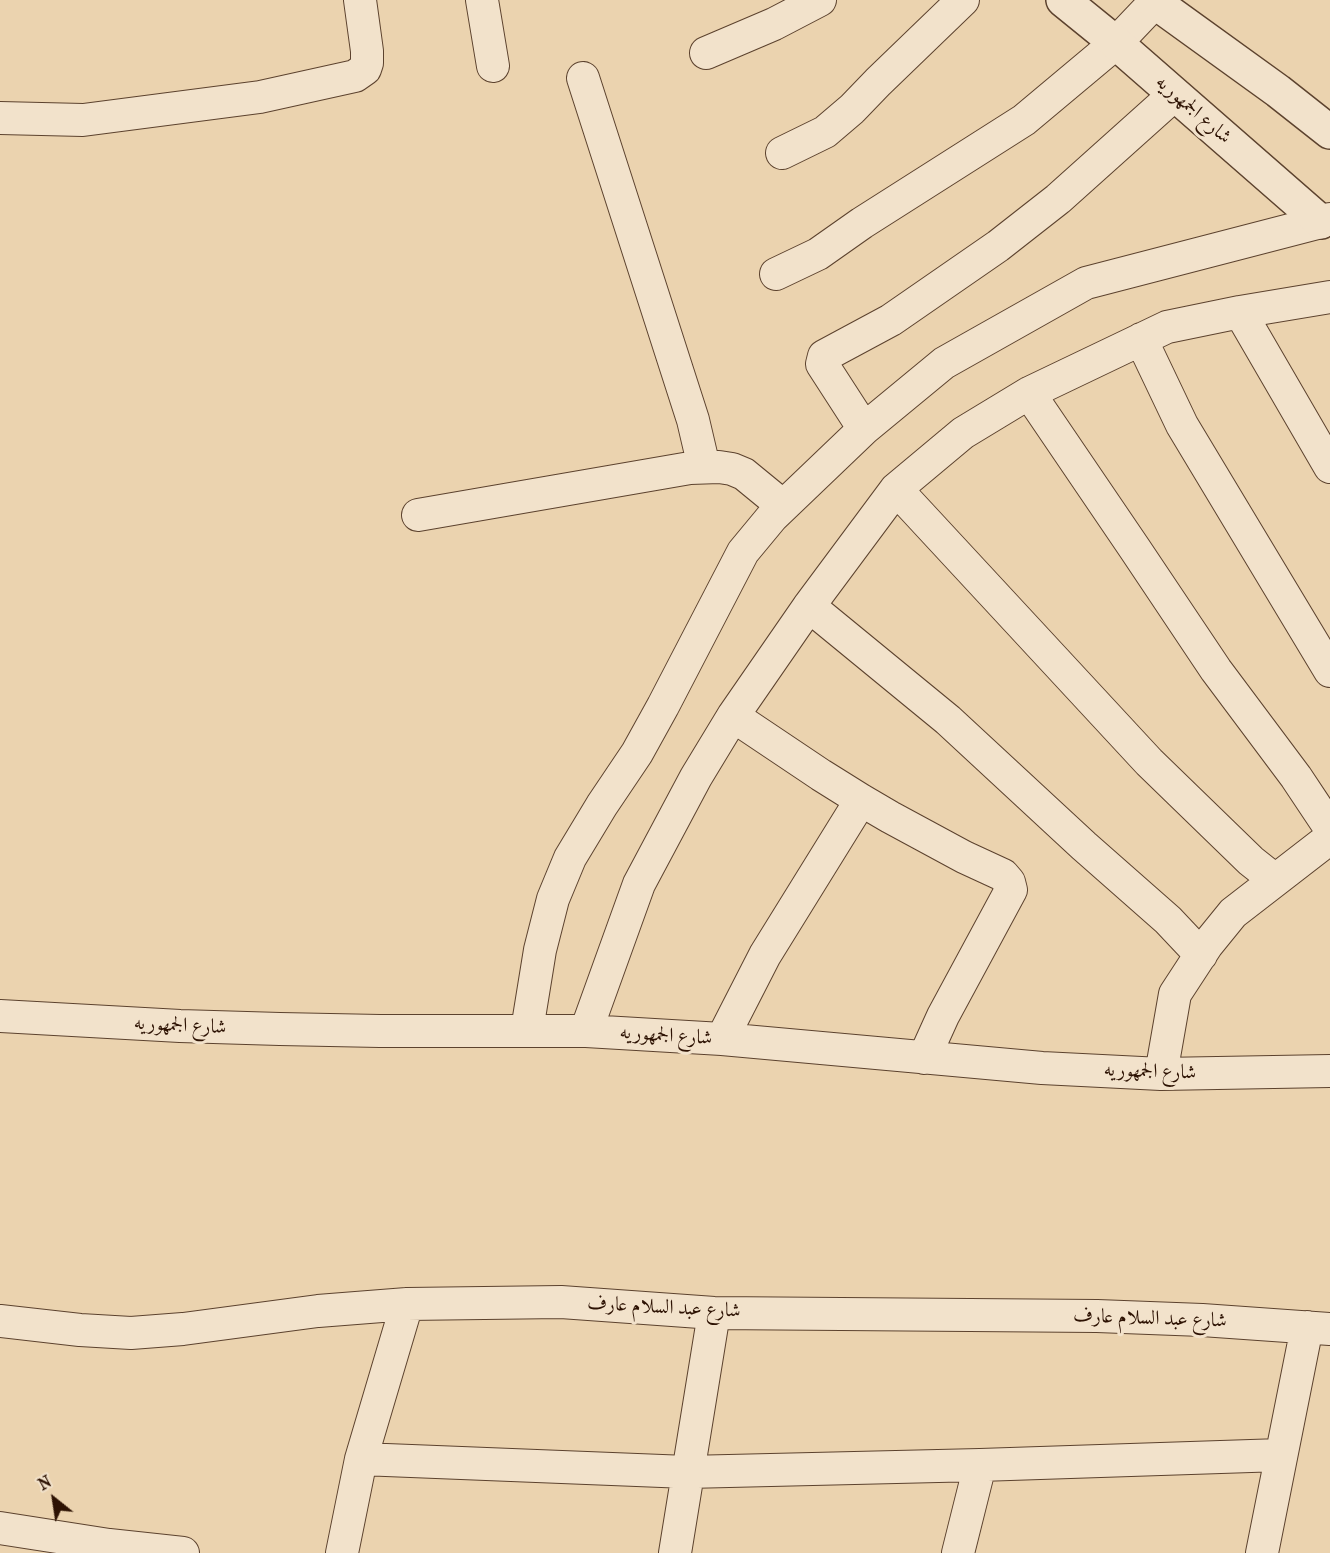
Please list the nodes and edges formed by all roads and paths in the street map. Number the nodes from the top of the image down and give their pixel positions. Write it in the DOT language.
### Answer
graph roads {
  1 [pos="360,0"];
  2 [pos="482,0"];
  3 [pos="820,0"];
  4 [pos="963,0"];
  5 [pos="1063,0"];
  6 [pos="1154,1"];
  7 [pos="1116,43"];
  8 [pos="706,53"];
  9 [pos="493,66"];
  10 [pos="583,78"];
  11 [pos="1174,95"];
  12 [pos="0,118"];
  13 [pos="1330,132"];
  14 [pos="782,153"];
  15 [pos="1326,220"];
  16 [pos="776,274"];
  17 [pos="1330,297"];
  18 [pos="1240,312"];
  19 [pos="1141,339"];
  20 [pos="1029,393"];
  21 [pos="864,429"];
  22 [pos="704,467"];
  23 [pos="1330,467"];
  24 [pos="896,489"];
  25 [pos="783,506"];
  26 [pos="418,515"];
  27 [pos="809,606"];
  28 [pos="1330,671"];
  29 [pos="733,716"];
  30 [pos="861,800"];
  31 [pos="1330,828"];
  32 [pos="1330,838"];
  33 [pos="1275,880"];
  34 [pos="1201,955"];
  35 [pos="0,1016"];
  36 [pos="527,1030"];
  37 [pos="586,1031"];
  38 [pos="722,1039"];
  39 [pos="924,1058"];
  40 [pos="1330,1071"];
  41 [pos="1161,1074"];
  42 [pos="407,1304"];
  43 [pos="714,1312"];
  44 [pos="0,1321"];
  45 [pos="1318,1328"];
  46 [pos="1281,1455"];
  47 [pos="361,1459"];
  48 [pos="980,1465"];
  49 [pos="687,1472"];
  50 [pos="0,1528"];
  51 [pos="183,1553"];
  52 [pos="342,1553"];
  53 [pos="675,1553"];
  54 [pos="958,1553"];
  55 [pos="1262,1553"];
  1 -- 12 [label="street"];
  2 -- 9 [label="street"];
  3 -- 8 [label="street"];
  4 -- 14 [label="street"];
  5 -- 7 [label="street, شارع الجمهوريه"];
  6 -- 7 [label="street"];
  6 -- 13 [label="street"];
  7 -- 11 [label="street, شارع الجمهوريه"];
  7 -- 16 [label="street"];
  10 -- 22 [label="street"];
  11 -- 15 [label="street, شارع الجمهوريه"];
  11 -- 21 [label="street"];
  15 -- 21 [label="street"];
  17 -- 18 [label="street"];
  18 -- 19 [label="street"];
  18 -- 23 [label="street"];
  19 -- 20 [label="street"];
  19 -- 28 [label="street"];
  20 -- 24 [label="street"];
  20 -- 31 [label="street"];
  21 -- 25 [label="street"];
  22 -- 25 [label="street"];
  22 -- 26 [label="street"];
  24 -- 27 [label="street"];
  24 -- 33 [label="street"];
  25 -- 36 [label="street"];
  27 -- 29 [label="street"];
  27 -- 34 [label="street"];
  29 -- 30 [label="street"];
  29 -- 37 [label="street"];
  30 -- 38 [label="street"];
  30 -- 39 [label="street"];
  32 -- 33 [label="street"];
  33 -- 34 [label="street"];
  34 -- 41 [label="street"];
  35 -- 36 [label="street, شارع الجمهوريه"];
  36 -- 37 [label="street, شارع الجمهوريه"];
  37 -- 38 [label="street, شارع الجمهوريه"];
  38 -- 39 [label="street, شارع الجمهوريه"];
  39 -- 41 [label="street, شارع الجمهوريه"];
  40 -- 41 [label="street, شارع الجمهوريه"];
  42 -- 43 [label="street, شارع عبد السلام عارف"];
  42 -- 44 [label="street, شارع عبد السلام عارف"];
  42 -- 47 [label="street"];
  43 -- 45 [label="street, شارع عبد السلام عارف"];
  43 -- 49 [label="street"];
  45 -- 46 [label="street"];
  46 -- 48 [label="street"];
  46 -- 55 [label="street"];
  47 -- 49 [label="street"];
  47 -- 52 [label="street"];
  48 -- 49 [label="street"];
  48 -- 54 [label="street"];
  49 -- 53 [label="street"];
  50 -- 51 [label="street"];
}
